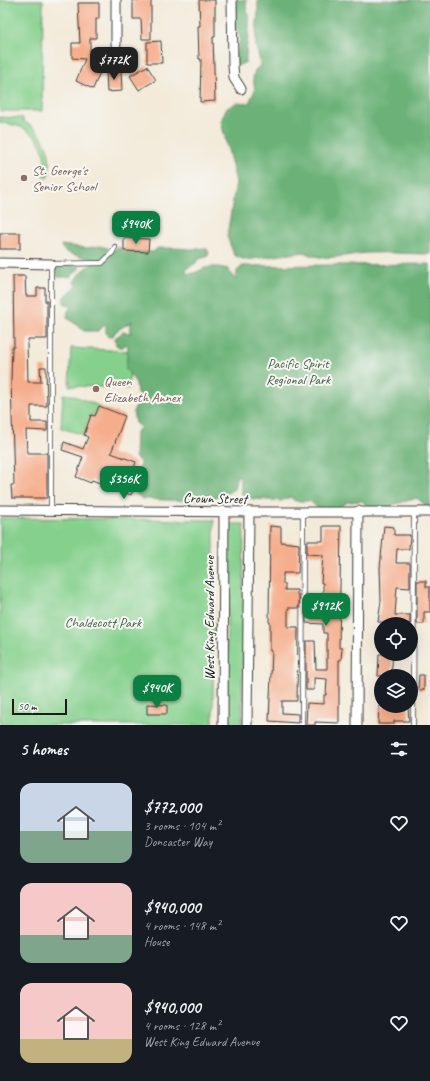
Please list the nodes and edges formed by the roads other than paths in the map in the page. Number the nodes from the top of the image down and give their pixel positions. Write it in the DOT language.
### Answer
graph roads {
  1 [pos="116,0"];
  2 [pos="232,0"];
  3 [pos="116,44"];
  4 [pos="241,89"];
  5 [pos="114,246"];
  6 [pos="0,263"];
  7 [pos="51,264"];
  8 [pos="0,510"];
  9 [pos="51,510"];
  10 [pos="224,511"];
  11 [pos="358,511"];
  12 [pos="249,512"];
  13 [pos="303,512"];
  14 [pos="414,512"];
  15 [pos="430,512"];
  16 [pos="223,725"];
  17 [pos="246,725"];
  18 [pos="302,725"];
  19 [pos="357,725"];
  20 [pos="413,725"];
  1 -- 3 [label="street"];
  2 -- 4 [label="street"];
  5 -- 7 [label="lane"];
  6 -- 7 [label="street"];
  7 -- 9 [label="lane"];
  8 -- 9 [label="street, Crown Street"];
  9 -- 10 [label="street, Crown Street"];
  10 -- 12 [label="street, Crown Street"];
  10 -- 16 [label="street, West King Edward Avenue"];
  11 -- 13 [label="street, Crown Street"];
  11 -- 14 [label="street, Crown Street"];
  11 -- 19 [label="street"];
  12 -- 13 [label="street, Crown Street"];
  12 -- 17 [label="street"];
  13 -- 18 [label="lane"];
  14 -- 15 [label="street, Crown Street"];
  14 -- 20 [label="lane"];
}
